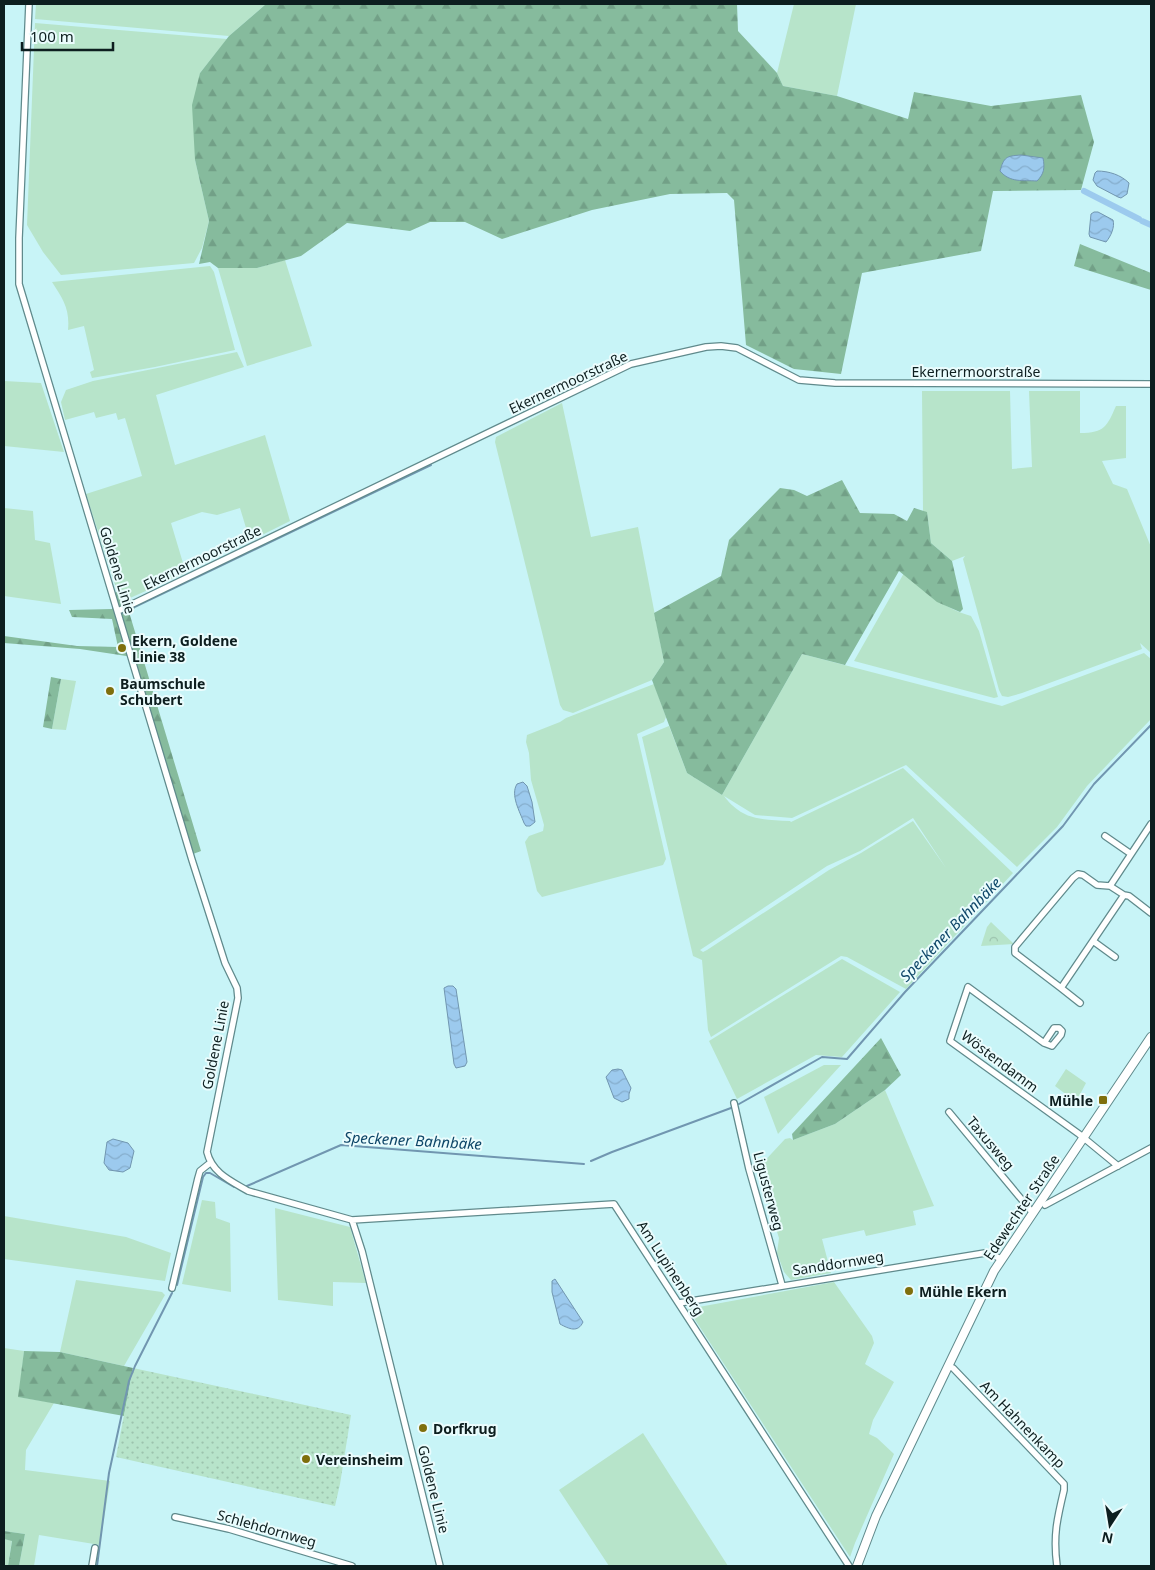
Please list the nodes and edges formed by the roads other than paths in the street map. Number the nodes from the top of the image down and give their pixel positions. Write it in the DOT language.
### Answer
graph roads {
  1 [pos="29,4"];
  2 [pos="1151,384"];
  3 [pos="118,611"];
  4 [pos="1151,824"];
  5 [pos="1105,836"];
  6 [pos="1131,854"];
  7 [pos="1110,886"];
  8 [pos="1124,896"];
  9 [pos="1151,912"];
  10 [pos="1093,941"];
  11 [pos="1115,956"];
  12 [pos="1061,988"];
  13 [pos="1080,1003"];
  14 [pos="1151,1037"];
  15 [pos="1044,1042"];
  16 [pos="734,1103"];
  17 [pos="949,1112"];
  18 [pos="1083,1137"];
  19 [pos="1151,1148"];
  20 [pos="210,1163"];
  21 [pos="1118,1166"];
  22 [pos="1045,1205"];
  23 [pos="1032,1212"];
  24 [pos="352,1220"];
  25 [pos="1001,1259"];
  26 [pos="782,1285"];
  27 [pos="172,1288"];
  28 [pos="679,1303"];
  29 [pos="948,1366"];
  30 [pos="175,1517"];
  31 [pos="95,1548"];
  32 [pos="92,1566"];
  33 [pos="352,1566"];
  34 [pos="440,1566"];
  35 [pos="849,1566"];
  36 [pos="857,1566"];
  37 [pos="1057,1566"];
  1 -- 3 [label="street, Goldene Linie"];
  2 -- 3 [label="street, Ekernermoorstraße"];
  3 -- 20 [label="street, Goldene Linie"];
  4 -- 6 [label="street"];
  5 -- 6 [label="street"];
  6 -- 7 [label="street"];
  7 -- 8 [label="street"];
  7 -- 12 [label="street"];
  8 -- 9 [label="street"];
  8 -- 10 [label="street"];
  10 -- 11 [label="street"];
  10 -- 12 [label="street"];
  12 -- 13 [label="street"];
  14 -- 18 [label="main road, Edewechter Straße"];
  15 -- 18 [label="street, Wöstendamm"];
  16 -- 26 [label="street, Ligusterweg"];
  17 -- 23 [label="street, Taxusweg"];
  18 -- 21 [label="street"];
  18 -- 23 [label="main road, Edewechter Straße"];
  19 -- 21 [label="street"];
  20 -- 24 [label="street"];
  20 -- 27 [label="street"];
  21 -- 22 [label="street"];
  23 -- 25 [label="main road, Edewechter Straße"];
  24 -- 28 [label="street, Am Lupinenberg"];
  24 -- 34 [label="street, Goldene Linie"];
  25 -- 26 [label="street, Sanddornweg"];
  25 -- 29 [label="main road, Edewechter Straße"];
  26 -- 28 [label="street, Sanddornweg"];
  28 -- 35 [label="street, Am Lupinenberg"];
  29 -- 36 [label="main road, Edewechter Straße"];
  29 -- 37 [label="street, Am Hahnenkamp"];
  30 -- 33 [label="street, Schlehdornweg"];
  31 -- 32 [label="street"];
}
